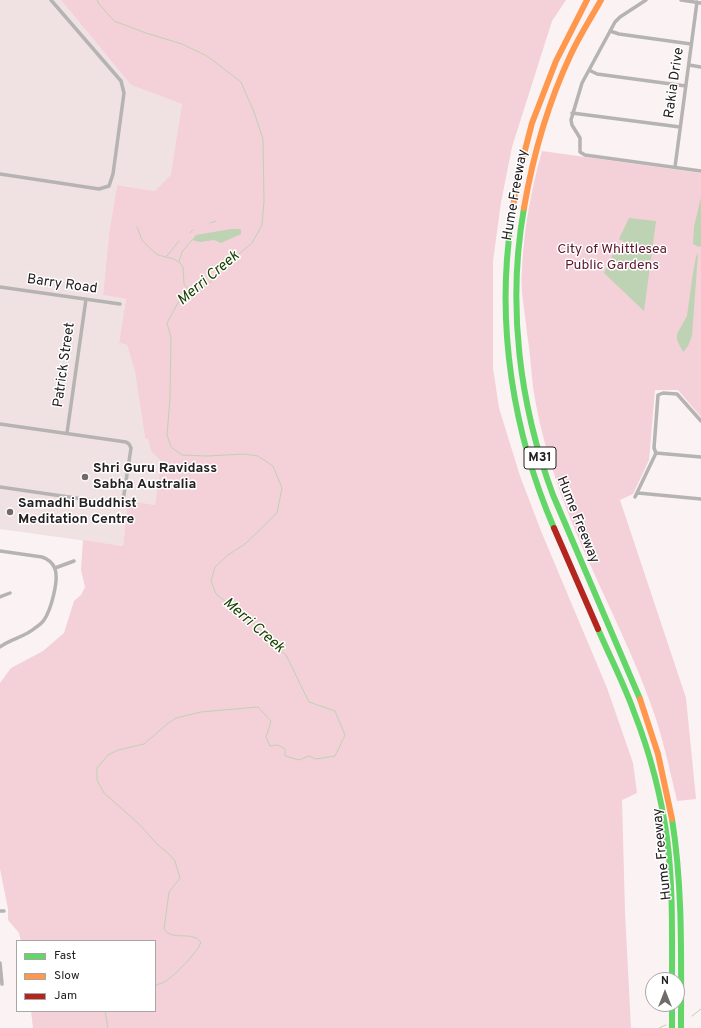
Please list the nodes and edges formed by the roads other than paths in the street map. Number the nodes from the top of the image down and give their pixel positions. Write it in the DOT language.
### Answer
graph roads {
  1 [pos="51,0"];
  2 [pos="587,0"];
  3 [pos="600,0"];
  4 [pos="646,0"];
  5 [pos="680,0"];
  6 [pos="696,2"];
  7 [pos="610,31"];
  8 [pos="691,44"];
  9 [pos="689,65"];
  10 [pos="701,67"];
  11 [pos="589,70"];
  12 [pos="686,86"];
  13 [pos="572,113"];
  14 [pos="680,127"];
  15 [pos="675,167"];
  16 [pos="701,171"];
  17 [pos="0,174"];
  18 [pos="0,287"];
  19 [pos="86,299"];
  20 [pos="120,304"];
  21 [pos="701,421"];
  22 [pos="0,424"];
  23 [pos="67,433"];
  24 [pos="656,453"];
  25 [pos="701,457"];
  26 [pos="0,487"];
  27 [pos="701,499"];
  28 [pos="0,551"];
  29 [pos="74,561"];
  30 [pos="55,568"];
  31 [pos="10,593"];
  32 [pos="0,597"];
  33 [pos="1,645"];
  34 [pos="0,963"];
  35 [pos="672,972"];
  36 [pos="2,984"];
  37 [pos="672,1012"];
  38 [pos="672,1028"];
  39 [pos="681,1028"];
  1 -- 17 [label="street"];
  2 -- 35 [label="highway, Hume Freeway / M31"];
  3 -- 39 [label="highway, Hume Freeway / M31"];
  4 -- 7 [label="street"];
  5 -- 6 [label="street"];
  6 -- 8 [label="street, Rakia Drive"];
  7 -- 8 [label="street"];
  7 -- 11 [label="street"];
  8 -- 9 [label="street, Rakia Drive"];
  9 -- 10 [label="street"];
  9 -- 12 [label="street, Rakia Drive"];
  11 -- 12 [label="street"];
  11 -- 13 [label="street"];
  12 -- 14 [label="street, Rakia Drive"];
  13 -- 14 [label="street"];
  13 -- 15 [label="street"];
  14 -- 15 [label="street, Rakia Drive"];
  15 -- 16 [label="street"];
  18 -- 19 [label="street, Barry Road"];
  19 -- 20 [label="street, Barry Road"];
  19 -- 23 [label="street, Patrick Street"];
  21 -- 24 [label="street"];
  22 -- 23 [label="street"];
  23 -- 26 [label="street"];
  24 -- 25 [label="street"];
  24 -- 27 [label="street"];
  28 -- 30 [label="street"];
  29 -- 30 [label="street"];
  30 -- 33 [label="street"];
  31 -- 32 [label="street"];
  34 -- 36 [label="street"];
  37 -- 38 [label="highway"];
}
